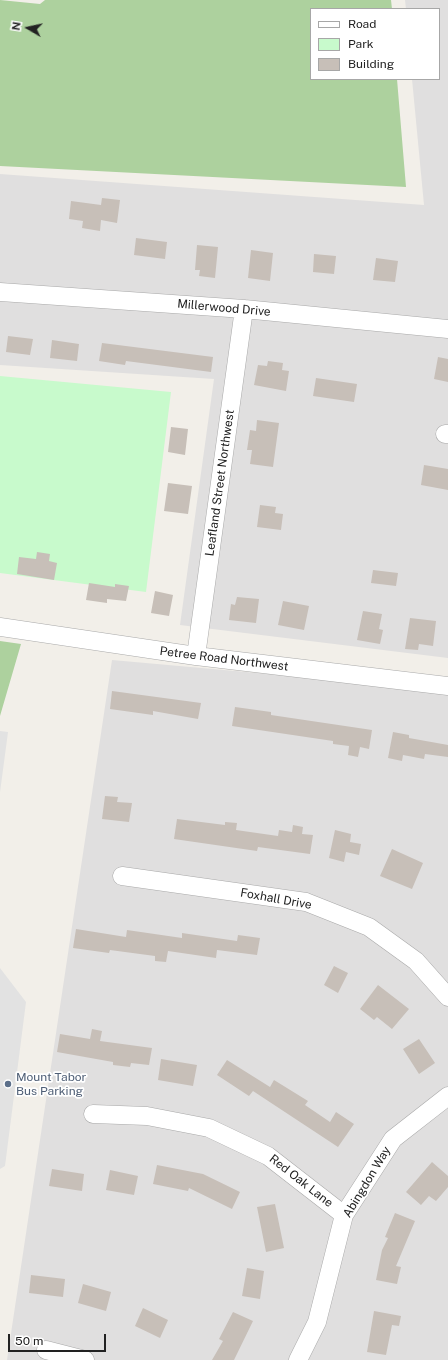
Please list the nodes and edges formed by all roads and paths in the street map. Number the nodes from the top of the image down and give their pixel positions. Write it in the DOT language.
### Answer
graph roads {
  1 [pos="0,292"];
  2 [pos="244,309"];
  3 [pos="448,329"];
  4 [pos="0,627"];
  5 [pos="196,656"];
  6 [pos="448,686"];
  7 [pos="122,876"];
  8 [pos="448,996"];
  9 [pos="448,1096"];
  10 [pos="93,1114"];
  11 [pos="344,1215"];
  12 [pos="46,1350"];
  13 [pos="85,1360"];
  14 [pos="298,1360"];
  1 -- 2 [label="street, Millerwood Drive"];
  2 -- 3 [label="street, Millerwood Drive"];
  2 -- 5 [label="street, Leafland Street Northwest"];
  4 -- 5 [label="street, Petree Road Northwest"];
  5 -- 6 [label="street, Petree Road Northwest"];
  7 -- 8 [label="street, Foxhall Drive"];
  9 -- 11 [label="street, Abingdon Way"];
  10 -- 11 [label="street, Red Oak Lane"];
  11 -- 14 [label="street, Abingdon Way"];
  12 -- 13 [label="street"];
}
